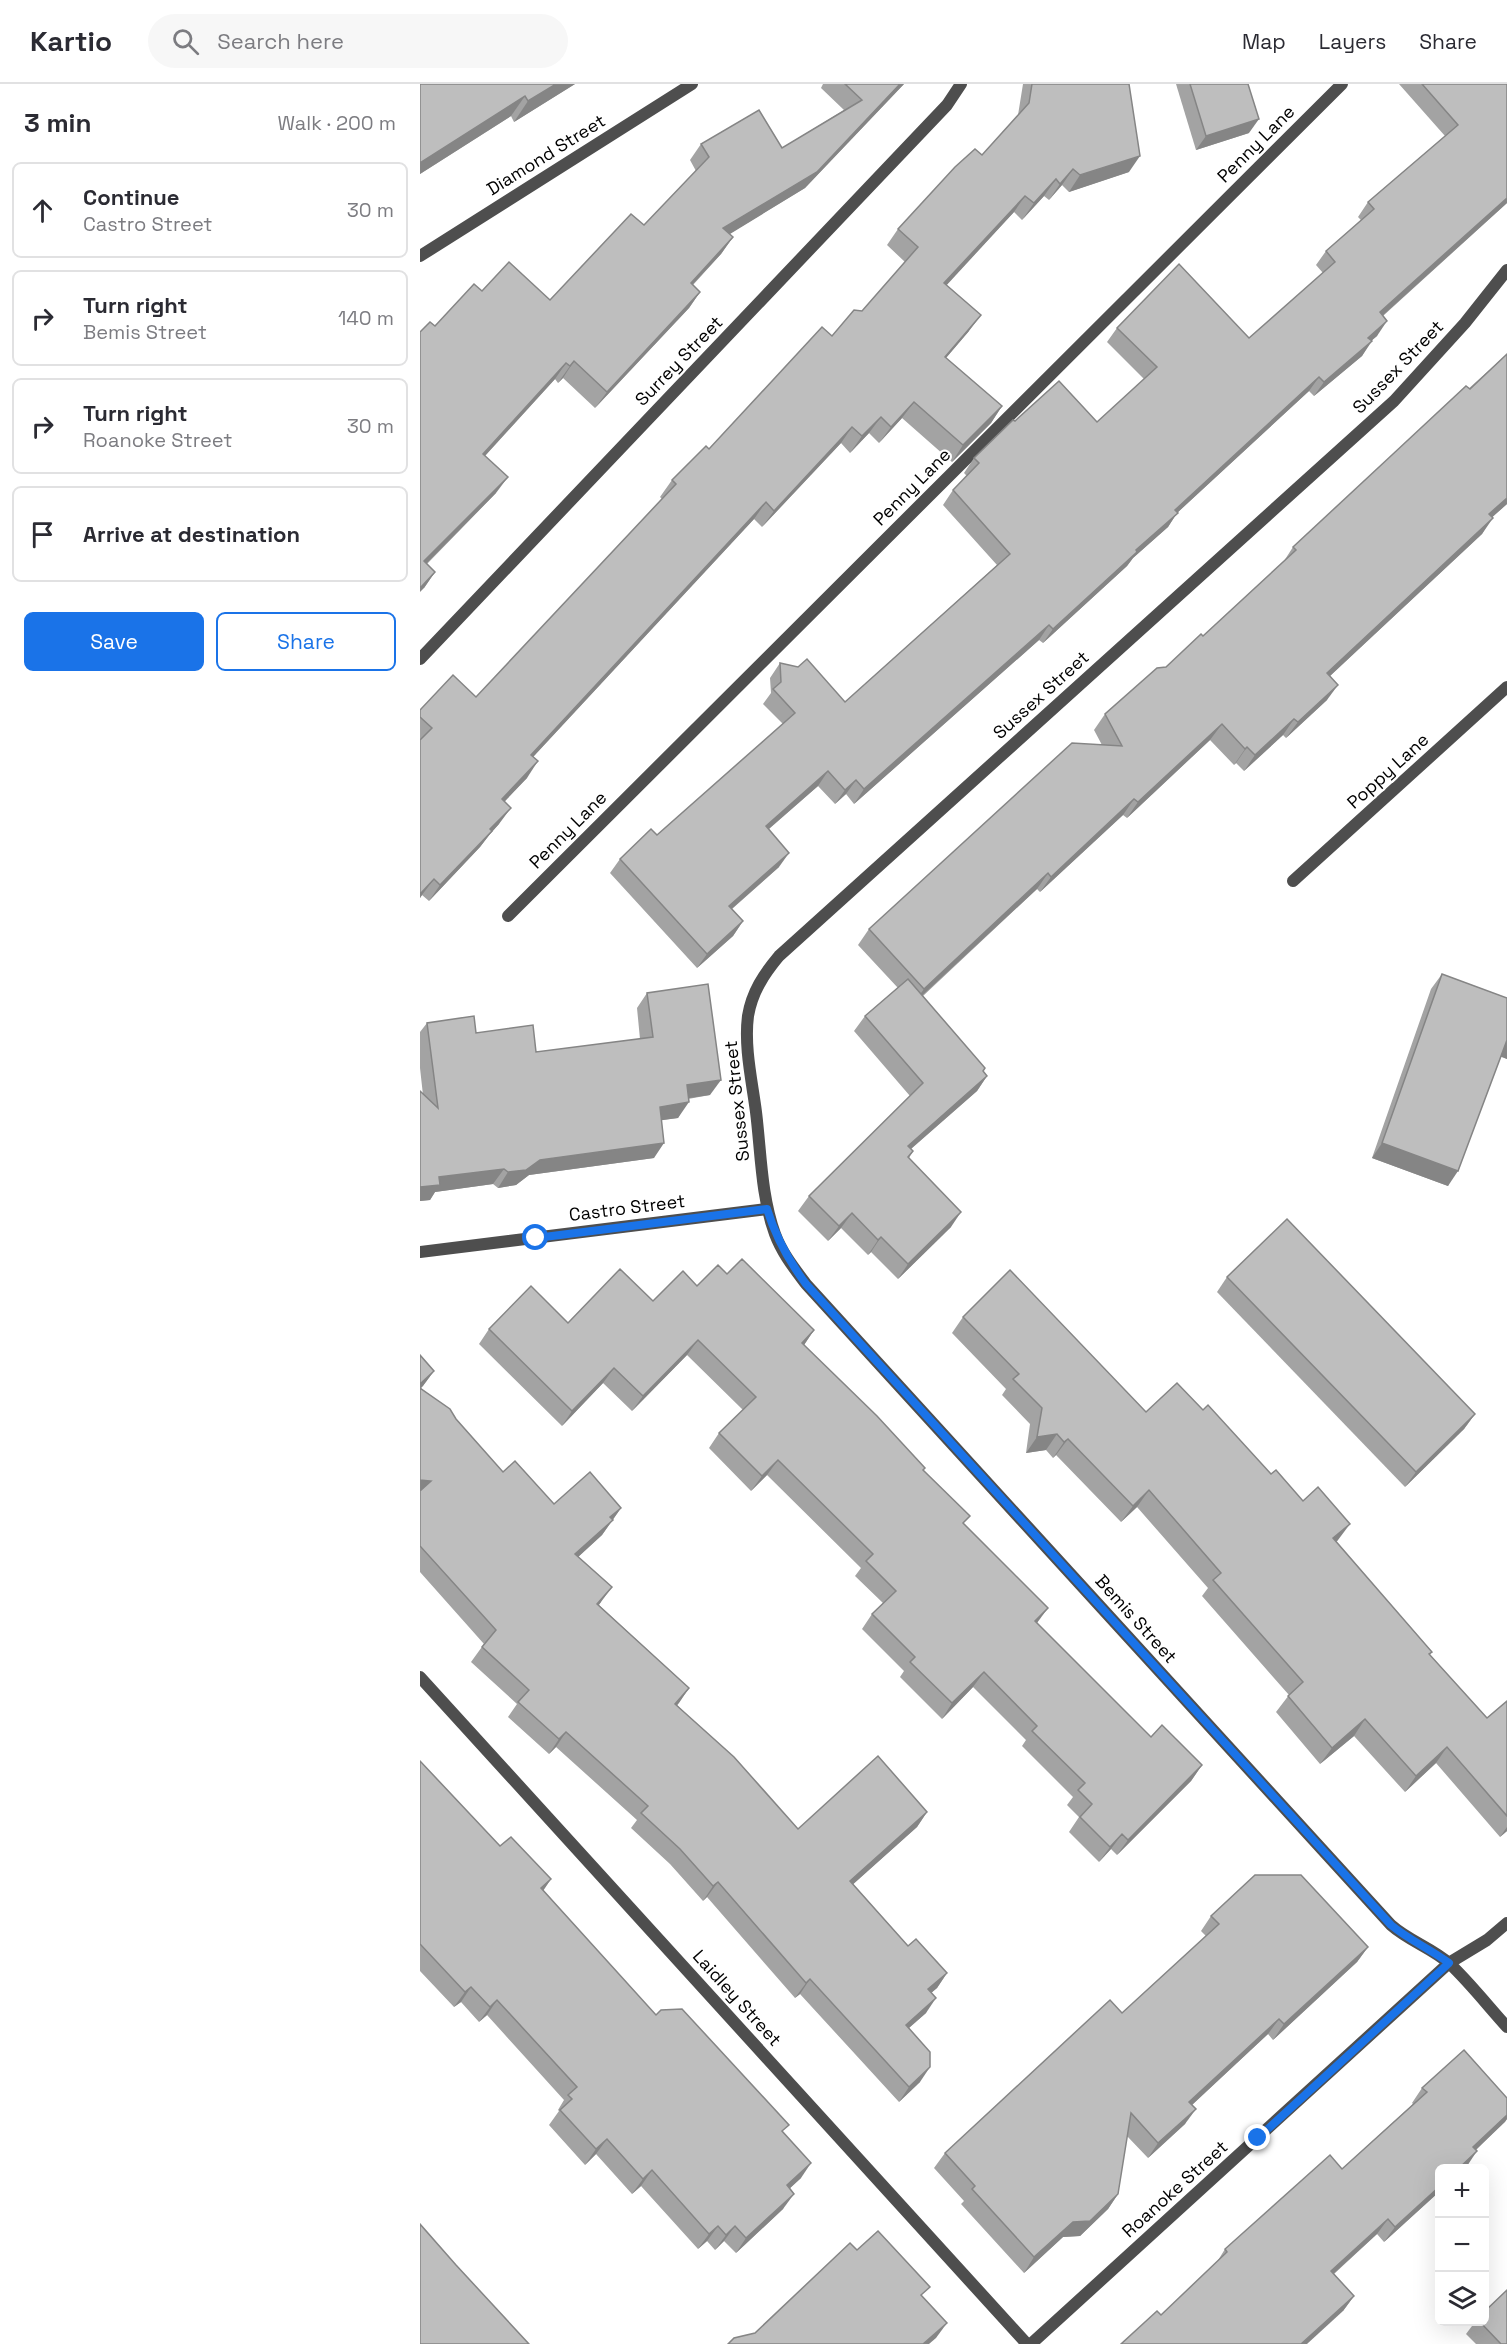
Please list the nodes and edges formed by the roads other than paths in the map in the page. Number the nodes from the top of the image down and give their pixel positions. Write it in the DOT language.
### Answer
graph roads {
  1 [pos="692,84"];
  2 [pos="961,84"];
  3 [pos="1341,84"];
  4 [pos="420,256"];
  5 [pos="1507,270"];
  6 [pos="420,659"];
  7 [pos="1507,687"];
  8 [pos="1293,880"];
  9 [pos="508,916"];
  10 [pos="767,1209"];
  11 [pos="420,1252"];
  12 [pos="420,1677"];
  13 [pos="1507,1923"];
  14 [pos="1449,1963"];
  15 [pos="1507,2027"];
  16 [pos="1029,2344"];
  1 -- 4 [label="street, Diamond Street"];
  2 -- 6 [label="street, Surrey Street"];
  3 -- 9 [label="street, Penny Lane"];
  5 -- 10 [label="street, Sussex Street"];
  7 -- 8 [label="street, Poppy Lane"];
  10 -- 11 [label="street, Castro Street"];
  10 -- 14 [label="street, Bemis Street"];
  12 -- 16 [label="street, Laidley Street"];
  13 -- 14 [label="street, Roanoke Street"];
  14 -- 15 [label="street, Bemis Street"];
  14 -- 16 [label="street, Roanoke Street"];
}
